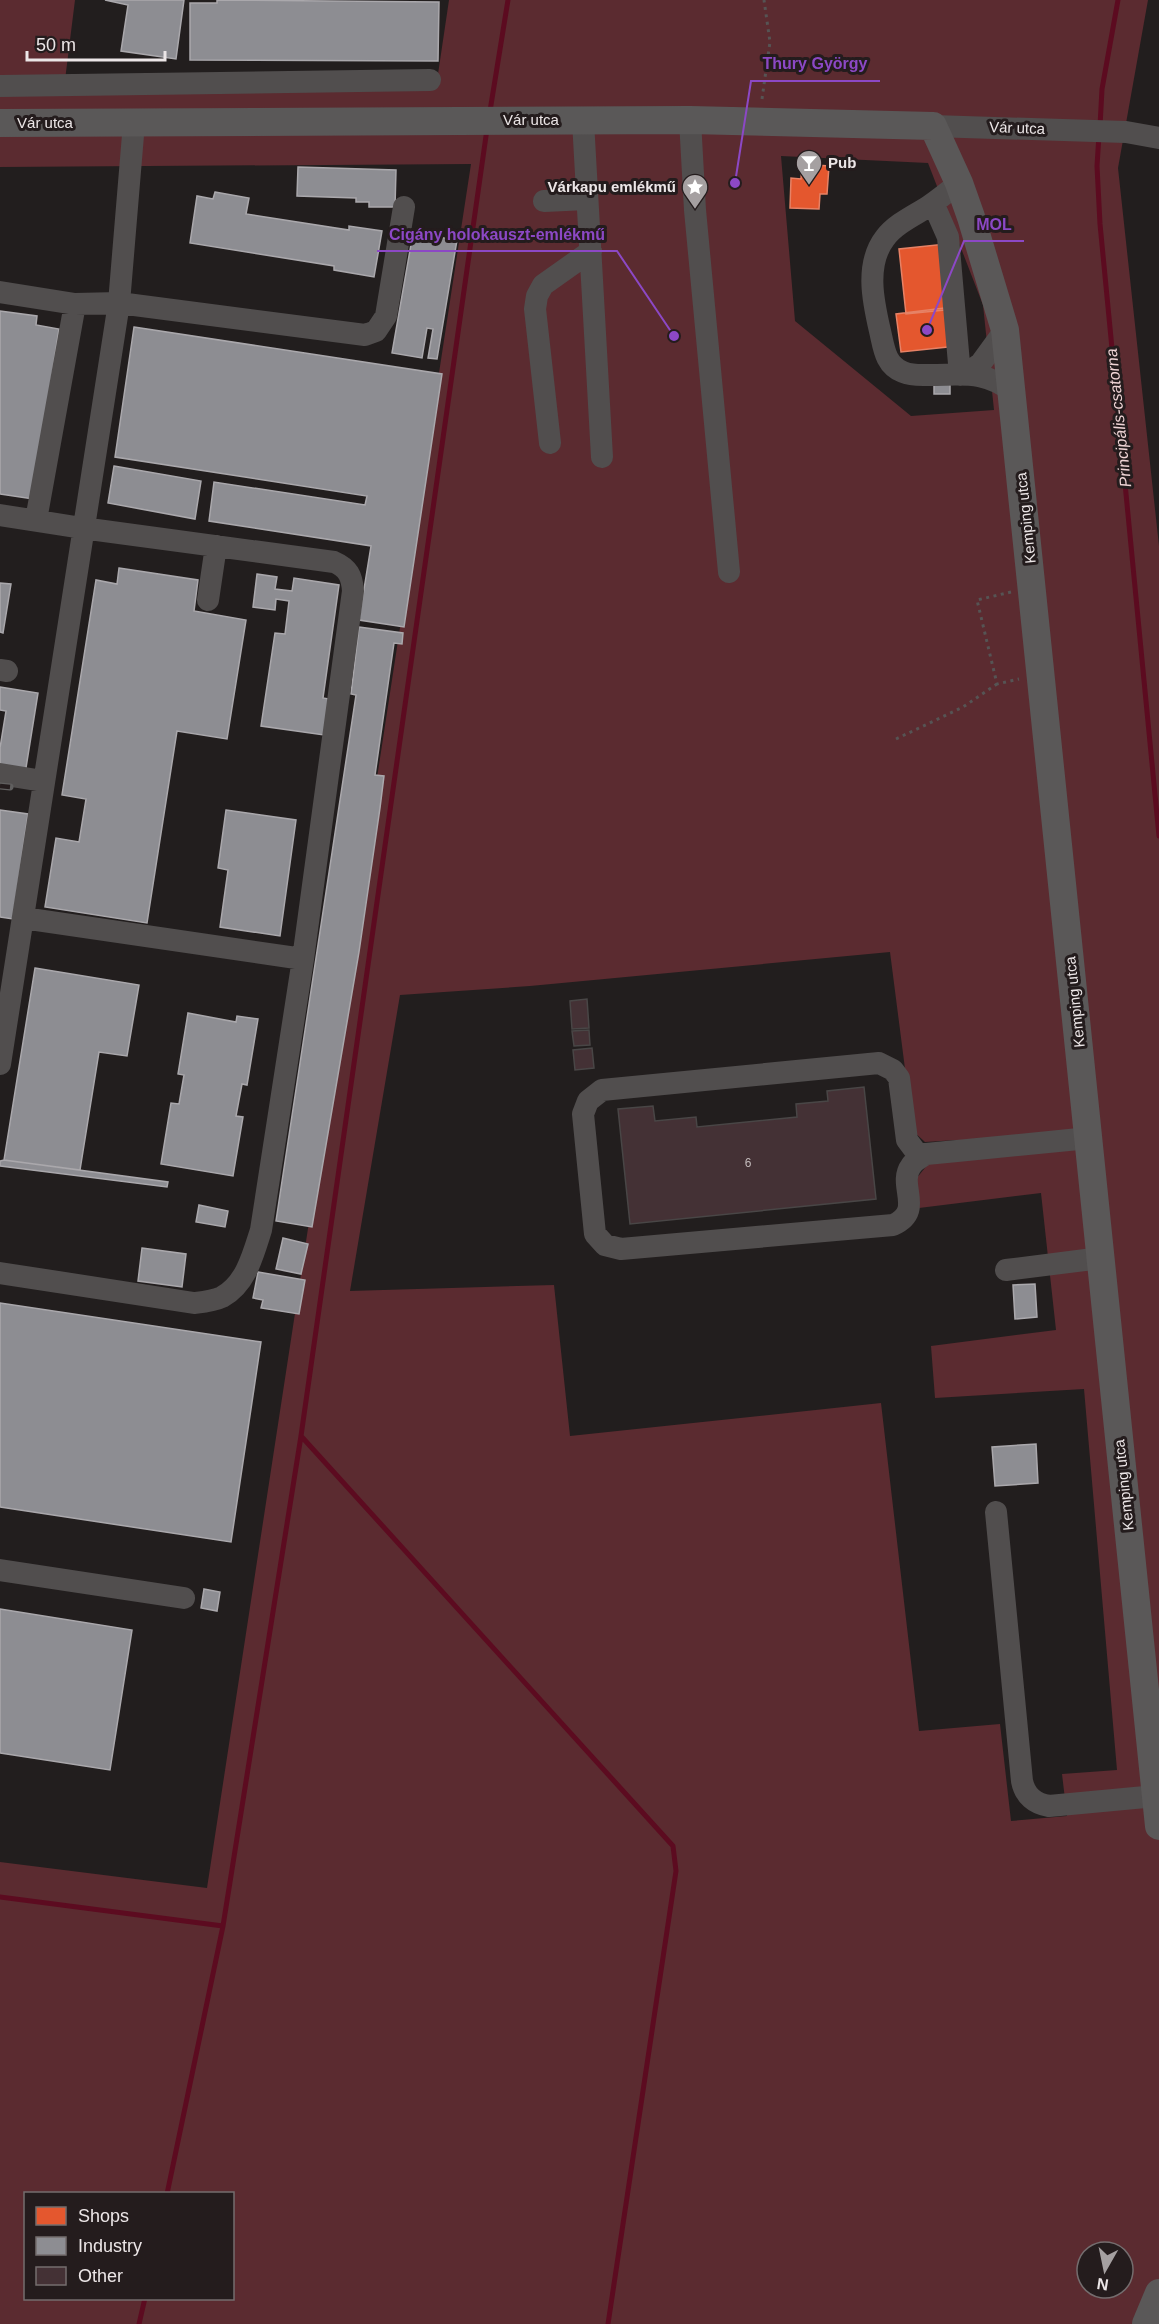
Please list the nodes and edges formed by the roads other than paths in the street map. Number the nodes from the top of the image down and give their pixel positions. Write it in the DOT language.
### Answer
graph roads {
  1 [pos="430,80"];
  2 [pos="108,84"];
  3 [pos="0,86"];
  4 [pos="690,120"];
  5 [pos="583,121"];
  6 [pos="0,123"];
  7 [pos="106,123"];
  8 [pos="134,123"];
  9 [pos="933,126"];
  10 [pos="1159,138"];
  11 [pos="959,183"];
  12 [pos="587,199"];
  13 [pos="544,201"];
  14 [pos="933,203"];
  15 [pos="404,207"];
  16 [pos="591,251"];
  17 [pos="0,292"];
  18 [pos="119,303"];
  19 [pos="75,304"];
  20 [pos="1005,330"];
  21 [pos="963,374"];
  22 [pos="1013,392"];
  23 [pos="550,443"];
  24 [pos="602,457"];
  25 [pos="0,514"];
  26 [pos="36,520"];
  27 [pos="82,528"];
  28 [pos="216,546"];
  29 [pos="729,572"];
  30 [pos="208,600"];
  31 [pos="0,774"];
  32 [pos="43,781"];
  33 [pos="14,926"];
  34 [pos="303,959"];
  35 [pos="0,1064"];
  36 [pos="1089,1138"];
  37 [pos="926,1154"];
  38 [pos="1101,1258"];
  39 [pos="1006,1270"];
  40 [pos="0,1273"];
  41 [pos="996,1512"];
  42 [pos="0,1570"];
  43 [pos="184,1598"];
  44 [pos="1156,1796"];
  45 [pos="1159,1826"];
  46 [pos="1159,2293"];
  47 [pos="1146,2324"];
  1 -- 2 [label="street"];
  2 -- 3 [label="street"];
  2 -- 7 [label="street"];
  4 -- 5 [label="main road, Vár utca"];
  4 -- 9 [label="main road, Vár utca"];
  4 -- 29 [label="street"];
  5 -- 8 [label="main road, Vár utca"];
  5 -- 12 [label="street"];
  6 -- 7 [label="main road, Vár utca"];
  7 -- 8 [label="main road, Vár utca"];
  8 -- 18 [label="street"];
  9 -- 10 [label="street, Vár utca"];
  9 -- 11 [label="main road, Kemping utca"];
  11 -- 14 [label="street"];
  11 -- 20 [label="main road, Kemping utca"];
  12 -- 13 [label="street"];
  12 -- 16 [label="street"];
  14 -- 21 [label="street"];
  14 -- 21 [label="street"];
  15 -- 18 [label="street"];
  16 -- 23 [label="street"];
  16 -- 24 [label="street"];
  17 -- 19 [label="street"];
  18 -- 19 [label="street"];
  18 -- 27 [label="street"];
  19 -- 26 [label="street"];
  20 -- 21 [label="street"];
  20 -- 22 [label="main road, Kemping utca"];
  21 -- 22 [label="street"];
  22 -- 36 [label="main road, Kemping utca"];
  25 -- 26 [label="street"];
  26 -- 27 [label="street"];
  27 -- 28 [label="street"];
  27 -- 32 [label="street"];
  28 -- 30 [label="street"];
  28 -- 34 [label="street"];
  31 -- 32 [label="street"];
  32 -- 33 [label="street"];
  33 -- 34 [label="street"];
  33 -- 35 [label="street"];
  34 -- 40 [label="street"];
  36 -- 37 [label="street"];
  36 -- 38 [label="main road, Kemping utca"];
  37 -- 37 [label="street"];
  38 -- 39 [label="street"];
  38 -- 44 [label="main road, Kemping utca"];
  41 -- 44 [label="street"];
  42 -- 43 [label="street"];
  44 -- 45 [label="main road, Kemping utca"];
  46 -- 47 [label="main road"];
}
